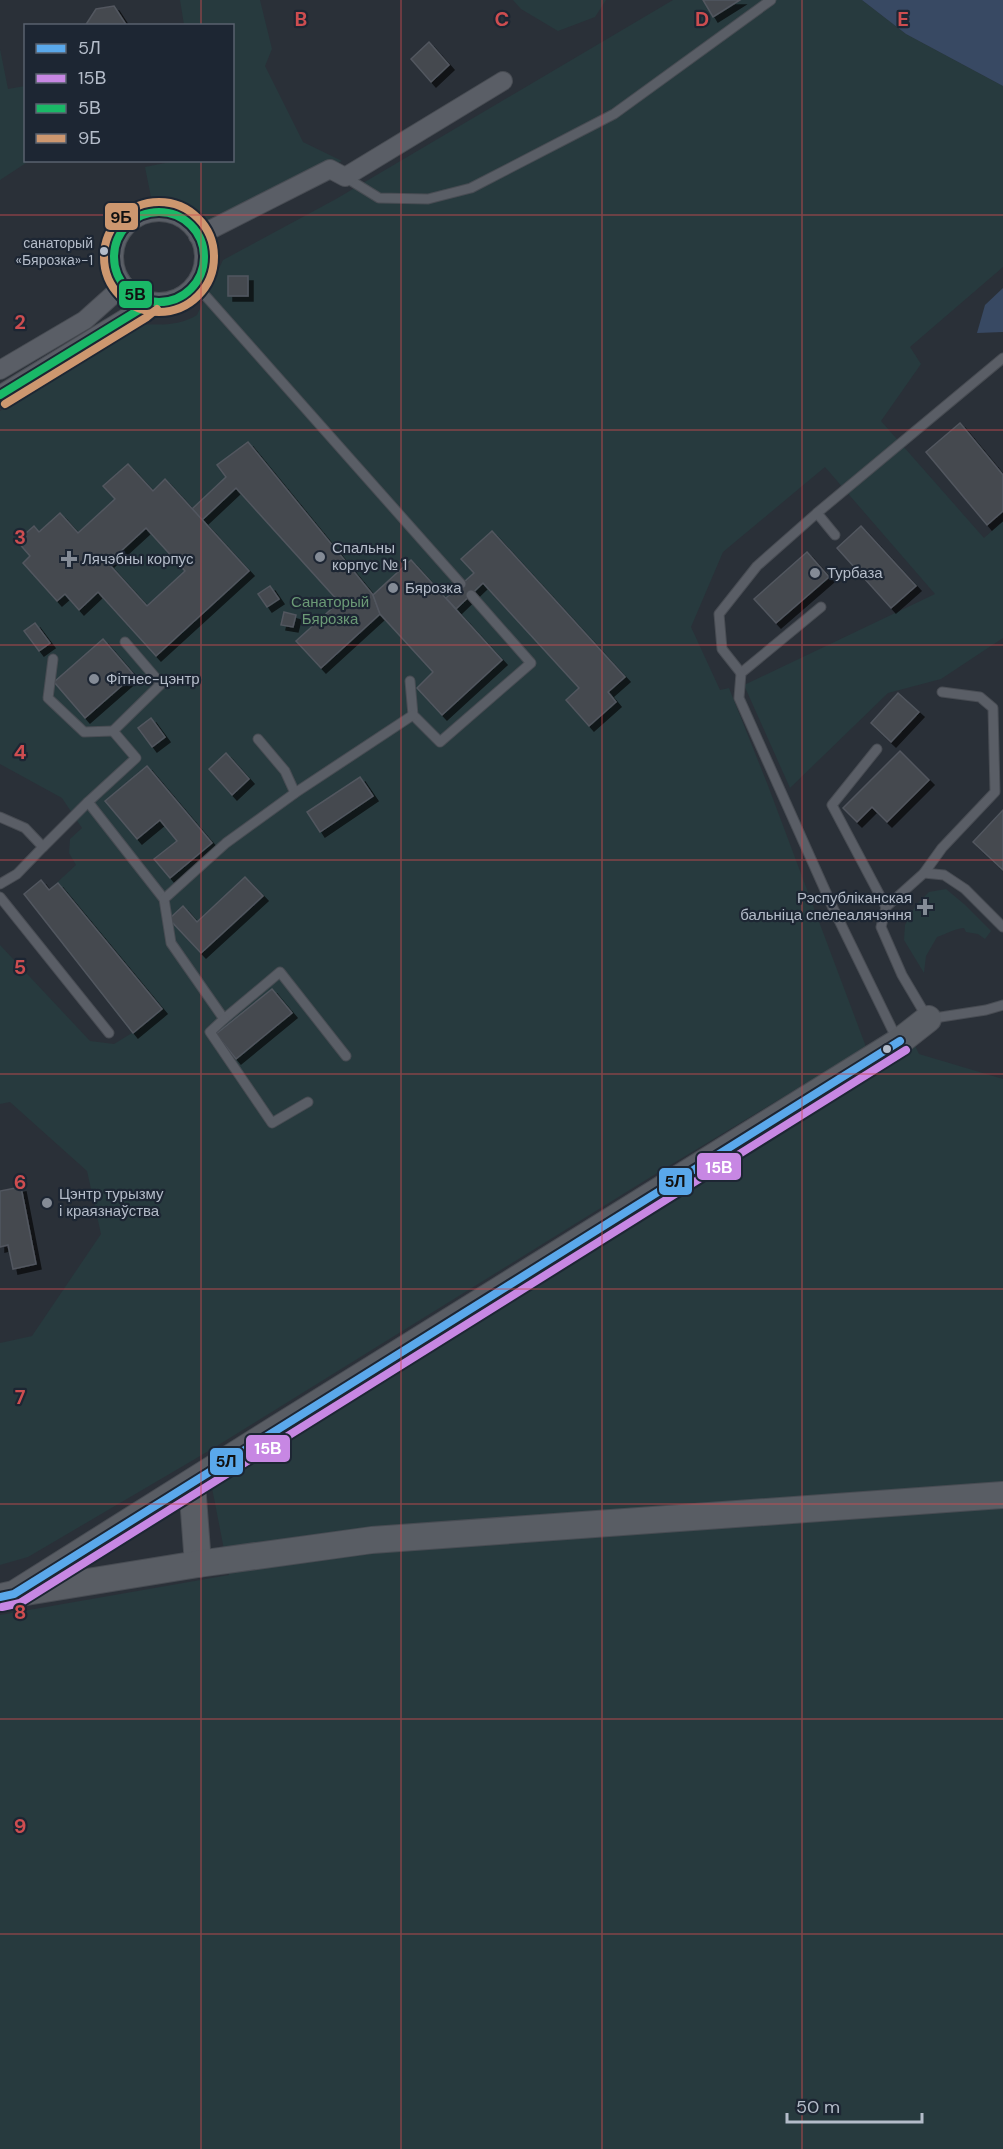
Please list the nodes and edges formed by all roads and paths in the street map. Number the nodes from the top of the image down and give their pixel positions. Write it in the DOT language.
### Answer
graph roads {
  1 [pos="771,0"];
  2 [pos="503,81"];
  3 [pos="345,177"];
  4 [pos="198,236"];
  5 [pos="121,281"];
  6 [pos="195,284"];
  7 [pos="150,301"];
  8 [pos="1003,358"];
  9 [pos="0,370"];
  10 [pos="0,395"];
  11 [pos="817,513"];
  12 [pos="835,535"];
  13 [pos="461,584"];
  14 [pos="471,595"];
  15 [pos="821,607"];
  16 [pos="125,642"];
  17 [pos="53,659"];
  18 [pos="741,673"];
  19 [pos="410,681"];
  20 [pos="942,692"];
  21 [pos="413,715"];
  22 [pos="113,731"];
  23 [pos="258,740"];
  24 [pos="877,749"];
  25 [pos="295,793"];
  26 [pos="88,802"];
  27 [pos="0,817"];
  28 [pos="43,847"];
  29 [pos="924,873"];
  30 [pos="0,884"];
  31 [pos="0,897"];
  32 [pos="164,900"];
  33 [pos="886,907"];
  34 [pos="1003,927"];
  35 [pos="1003,1005"];
  36 [pos="224,1019"];
  37 [pos="928,1019"];
  38 [pos="109,1033"];
  39 [pos="900,1041"];
  40 [pos="346,1056"];
  41 [pos="308,1102"];
  42 [pos="192,1484"];
  43 [pos="1003,1495"];
  44 [pos="198,1564"];
  45 [pos="7,1595"];
  1 -- 3 [label="lane"];
  2 -- 3 [label="street"];
  3 -- 4 [label="street"];
  4 -- 5 [label="street"];
  4 -- 6 [label="street"];
  5 -- 7 [label="street"];
  5 -- 9 [label="street"];
  6 -- 7 [label="street"];
  6 -- 13 [label="lane"];
  7 -- 10 [label="street"];
  8 -- 11 [label="lane"];
  11 -- 12 [label="lane"];
  11 -- 18 [label="lane"];
  14 -- 21 [label="lane"];
  15 -- 18 [label="lane"];
  16 -- 22 [label="lane"];
  17 -- 22 [label="lane"];
  18 -- 39 [label="lane"];
  19 -- 21 [label="lane"];
  20 -- 29 [label="lane"];
  21 -- 25 [label="lane"];
  22 -- 26 [label="lane"];
  23 -- 25 [label="lane"];
  24 -- 33 [label="lane"];
  25 -- 32 [label="lane"];
  26 -- 28 [label="lane"];
  26 -- 32 [label="lane"];
  27 -- 28 [label="lane"];
  28 -- 30 [label="lane"];
  29 -- 33 [label="lane"];
  29 -- 34 [label="lane"];
  31 -- 38 [label="lane"];
  32 -- 36 [label="lane"];
  33 -- 37 [label="lane"];
  35 -- 37 [label="lane"];
  36 -- 40 [label="lane"];
  36 -- 41 [label="lane"];
  37 -- 39 [label="street"];
  39 -- 42 [label="street"];
  42 -- 44 [label="street"];
  42 -- 45 [label="street"];
  43 -- 44 [label="street"];
  44 -- 45 [label="street"];
}
